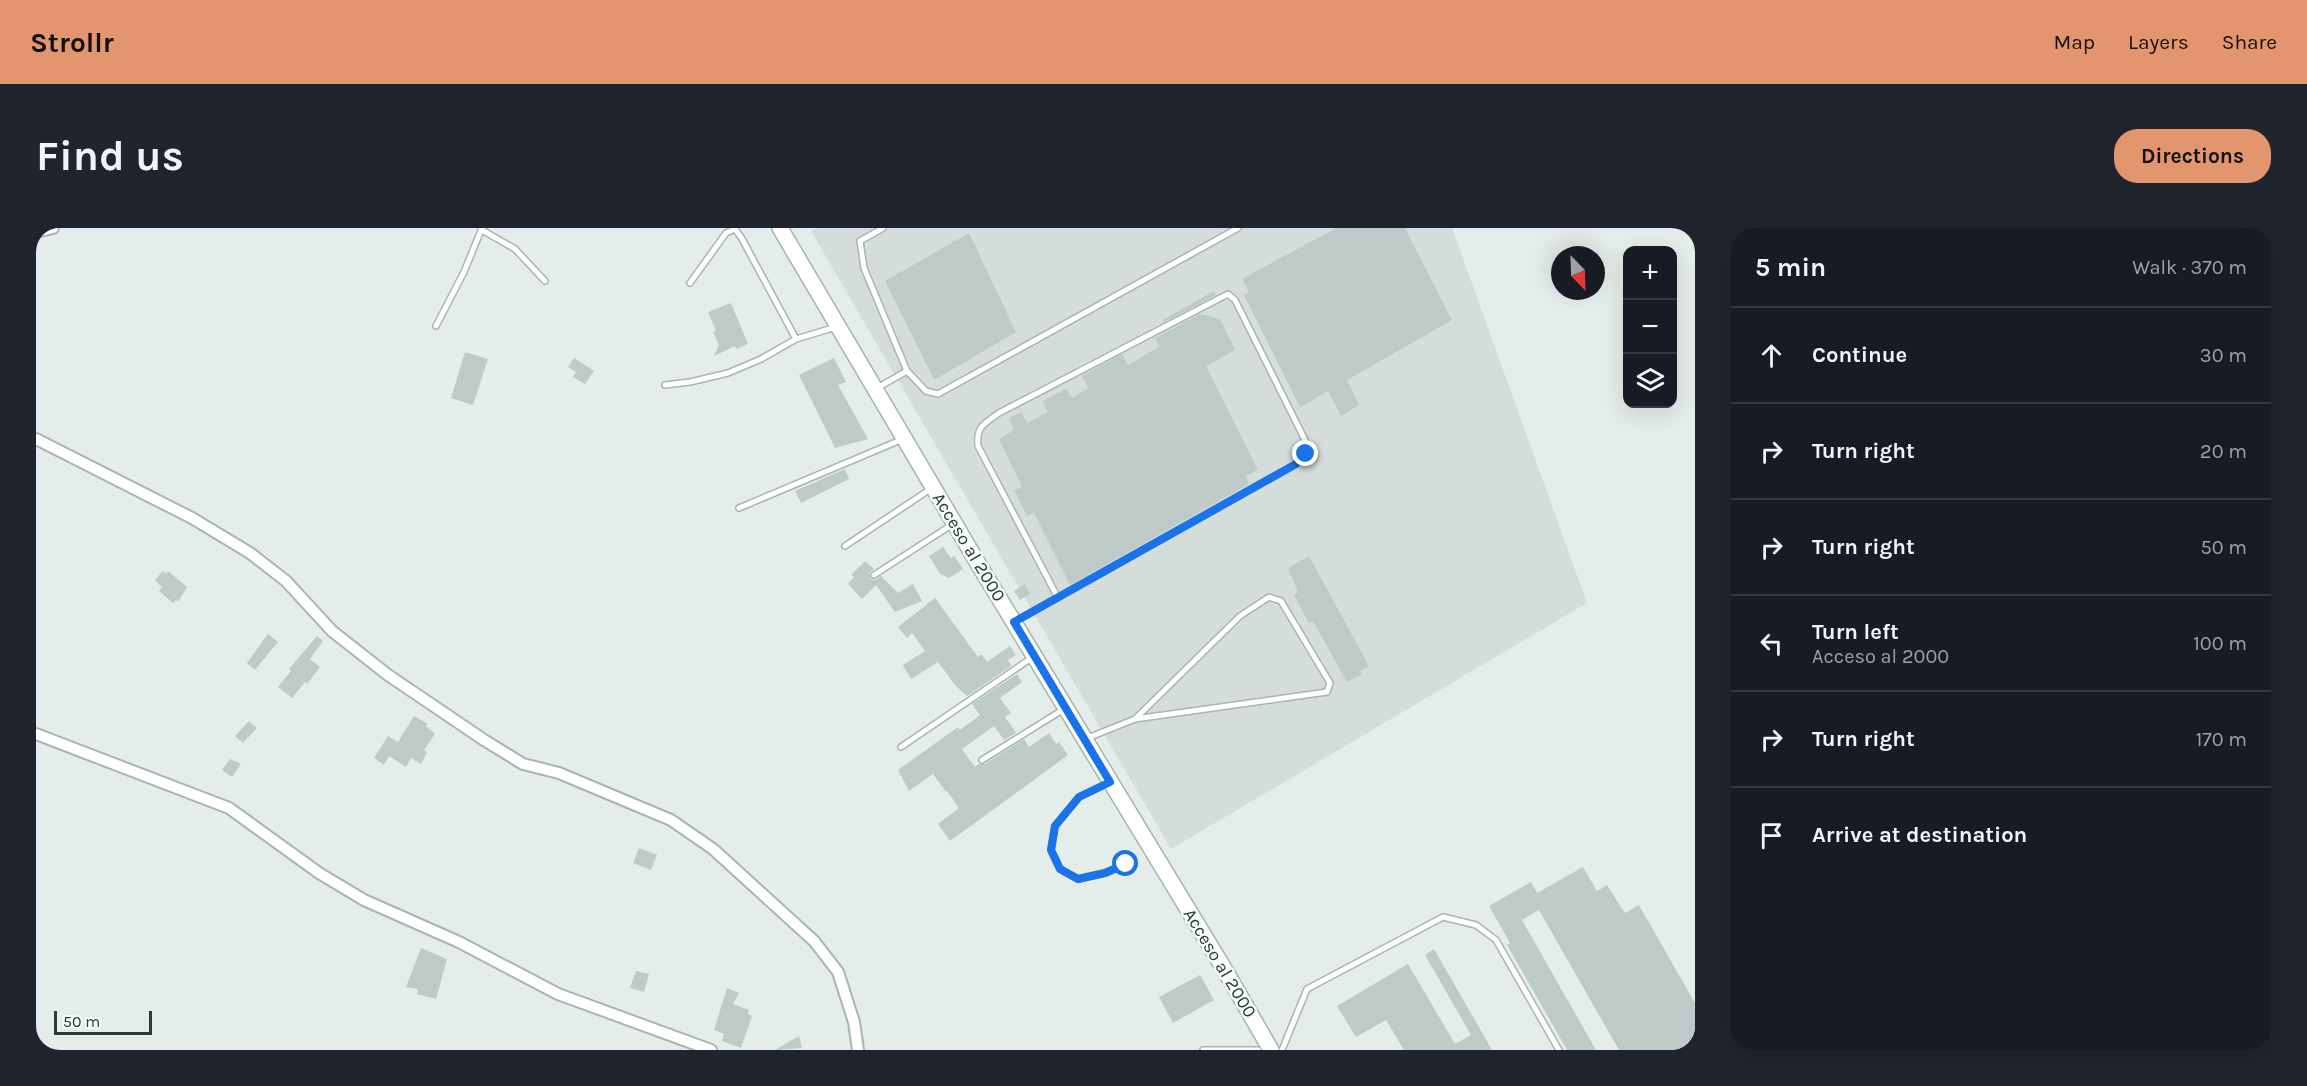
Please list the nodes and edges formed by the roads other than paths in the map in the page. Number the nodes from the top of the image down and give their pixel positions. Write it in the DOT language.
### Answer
graph roads {
  1 [pos="53,228"];
  2 [pos="780,228"];
  3 [pos="883,228"];
  4 [pos="1238,228"];
  5 [pos="482,229"];
  6 [pos="36,232"];
  7 [pos="545,281"];
  8 [pos="690,283"];
  9 [pos="436,326"];
  10 [pos="838,326"];
  11 [pos="796,339"];
  12 [pos="907,371"];
  13 [pos="665,385"];
  14 [pos="875,389"];
  15 [pos="904,438"];
  16 [pos="36,439"];
  17 [pos="933,487"];
  18 [pos="739,508"];
  19 [pos="954,523"];
  20 [pos="845,546"];
  21 [pos="874,575"];
  22 [pos="1058,598"];
  23 [pos="1014,622"];
  24 [pos="1034,656"];
  25 [pos="1066,708"];
  26 [pos="1135,719"];
  27 [pos="36,734"];
  28 [pos="1085,740"];
  29 [pos="901,747"];
  30 [pos="982,760"];
  31 [pos="1110,782"];
  32 [pos="1126,864"];
  33 [pos="711,1050"];
  34 [pos="858,1050"];
  35 [pos="1203,1050"];
  36 [pos="1258,1050"];
  37 [pos="1271,1050"];
  38 [pos="1282,1050"];
  39 [pos="1559,1050"];
  1 -- 6 [label="street"];
  2 -- 10 [label="street, Acceso al 2000"];
  3 -- 12 [label="lane"];
  4 -- 12 [label="lane"];
  5 -- 7 [label="lane"];
  5 -- 9 [label="lane"];
  8 -- 11 [label="lane"];
  10 -- 11 [label="lane"];
  10 -- 14 [label="street, Acceso al 2000"];
  11 -- 13 [label="lane"];
  12 -- 14 [label="lane"];
  14 -- 15 [label="street, Acceso al 2000"];
  15 -- 17 [label="street, Acceso al 2000"];
  15 -- 18 [label="lane"];
  16 -- 34 [label="street"];
  17 -- 19 [label="street, Acceso al 2000"];
  17 -- 20 [label="lane"];
  19 -- 21 [label="lane"];
  19 -- 23 [label="street, Acceso al 2000"];
  22 -- 22 [label="lane"];
  22 -- 23 [label="lane"];
  23 -- 24 [label="street, Acceso al 2000"];
  24 -- 25 [label="street, Acceso al 2000"];
  24 -- 29 [label="lane"];
  25 -- 28 [label="street, Acceso al 2000"];
  25 -- 30 [label="lane"];
  26 -- 26 [label="lane"];
  26 -- 28 [label="lane"];
  27 -- 33 [label="street"];
  28 -- 31 [label="street, Acceso al 2000"];
  31 -- 32 [label="lane"];
  31 -- 37 [label="street, Acceso al 2000"];
  35 -- 36 [label="lane"];
  38 -- 39 [label="lane"];
}
